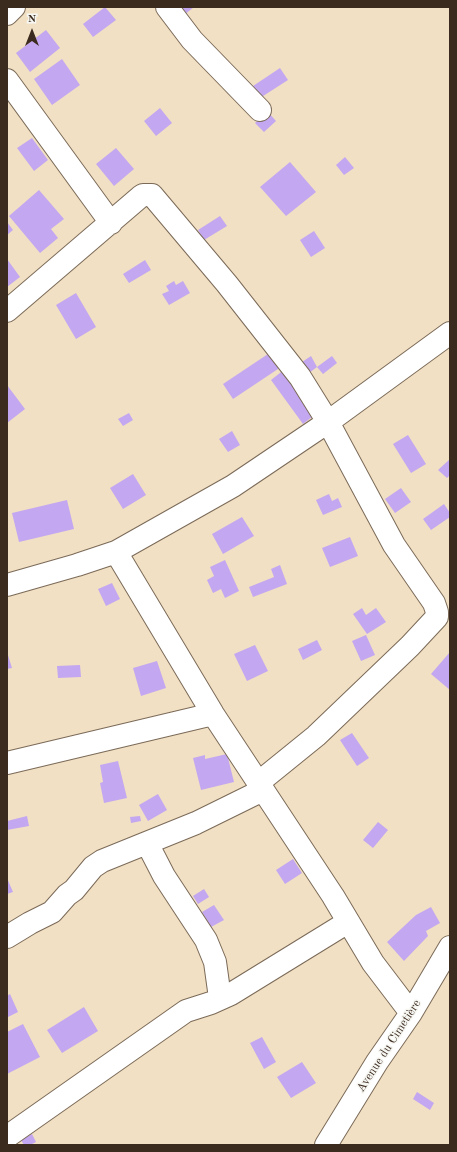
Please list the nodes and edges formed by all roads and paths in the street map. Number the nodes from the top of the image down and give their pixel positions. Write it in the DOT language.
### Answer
graph roads {
  1 [pos="14,7"];
  2 [pos="167,7"];
  3 [pos="7,14"];
  4 [pos="7,80"];
  5 [pos="260,110"];
  6 [pos="111,223"];
  7 [pos="7,311"];
  8 [pos="450,334"];
  9 [pos="328,422"];
  10 [pos="116,552"];
  11 [pos="7,585"];
  12 [pos="213,714"];
  13 [pos="7,763"];
  14 [pos="260,786"];
  15 [pos="147,844"];
  16 [pos="348,922"];
  17 [pos="7,938"];
  18 [pos="450,947"];
  19 [pos="220,998"];
  20 [pos="411,1013"];
  21 [pos="9,1139"];
  22 [pos="326,1145"];
  1 -- 3 [label="street"];
  2 -- 5 [label="street"];
  4 -- 6 [label="street"];
  6 -- 7 [label="street"];
  6 -- 9 [label="street"];
  8 -- 9 [label="street"];
  9 -- 10 [label="street"];
  9 -- 14 [label="street"];
  10 -- 11 [label="street"];
  10 -- 12 [label="street"];
  12 -- 13 [label="street"];
  12 -- 14 [label="street"];
  14 -- 15 [label="street"];
  14 -- 16 [label="street"];
  15 -- 17 [label="street"];
  15 -- 19 [label="street"];
  16 -- 19 [label="street"];
  16 -- 20 [label="street"];
  18 -- 20 [label="street, Avenue du Cimetière"];
  19 -- 21 [label="street"];
  20 -- 22 [label="street, Avenue du Cimetière"];
}
